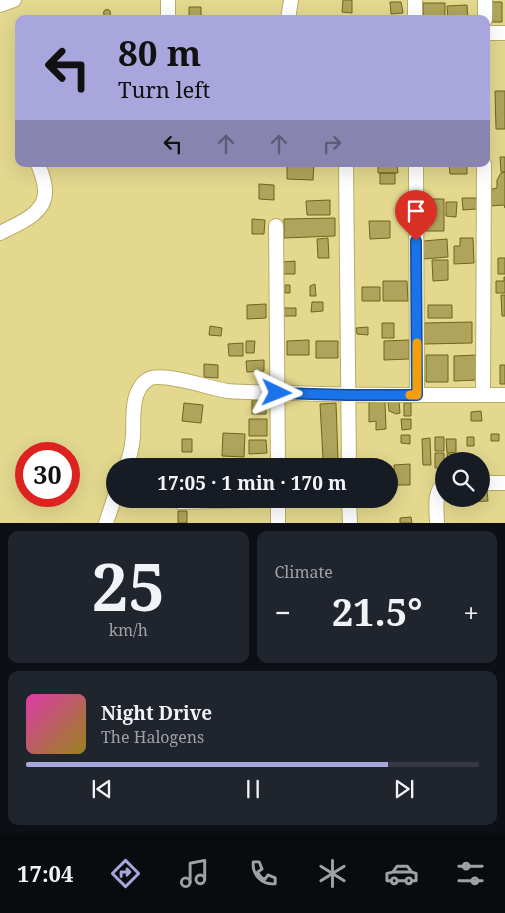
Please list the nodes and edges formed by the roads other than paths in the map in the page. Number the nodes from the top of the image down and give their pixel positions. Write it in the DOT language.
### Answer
graph roads {
  1 [pos="14,0"];
  2 [pos="168,0"];
  3 [pos="291,0"];
  4 [pos="415,0"];
  5 [pos="485,0"];
  6 [pos="0,6"];
  7 [pos="168,15"];
  8 [pos="289,15"];
  9 [pos="415,15"];
  10 [pos="485,15"];
  11 [pos="490,33"];
  12 [pos="505,33"];
  13 [pos="39,167"];
  14 [pos="346,167"];
  15 [pos="416,167"];
  16 [pos="484,167"];
  17 [pos="276,226"];
  18 [pos="0,233"];
  19 [pos="277,393"];
  20 [pos="347,395"];
  21 [pos="417,395"];
  22 [pos="483,395"];
  23 [pos="505,395"];
  24 [pos="128,458"];
  25 [pos="278,458"];
  26 [pos="349,458"];
  27 [pos="490,483"];
  28 [pos="505,483"];
  29 [pos="437,507"];
  30 [pos="111,508"];
  31 [pos="278,508"];
  32 [pos="349,508"];
  33 [pos="106,523"];
  34 [pos="278,523"];
  35 [pos="350,523"];
  36 [pos="437,523"];
  1 -- 6 [label="street"];
  2 -- 7 [label="street"];
  3 -- 8 [label="street"];
  4 -- 9 [label="street"];
  5 -- 10 [label="street"];
  11 -- 12 [label="street"];
  13 -- 18 [label="street"];
  14 -- 20 [label="street"];
  15 -- 21 [label="street"];
  16 -- 22 [label="street"];
  17 -- 19 [label="street"];
  19 -- 20 [label="street"];
  19 -- 24 [label="street"];
  19 -- 25 [label="street"];
  20 -- 21 [label="street"];
  20 -- 26 [label="street"];
  21 -- 22 [label="street"];
  22 -- 23 [label="street"];
  27 -- 28 [label="street"];
  29 -- 36 [label="street"];
  30 -- 33 [label="street"];
  31 -- 34 [label="street"];
  32 -- 35 [label="street"];
}
